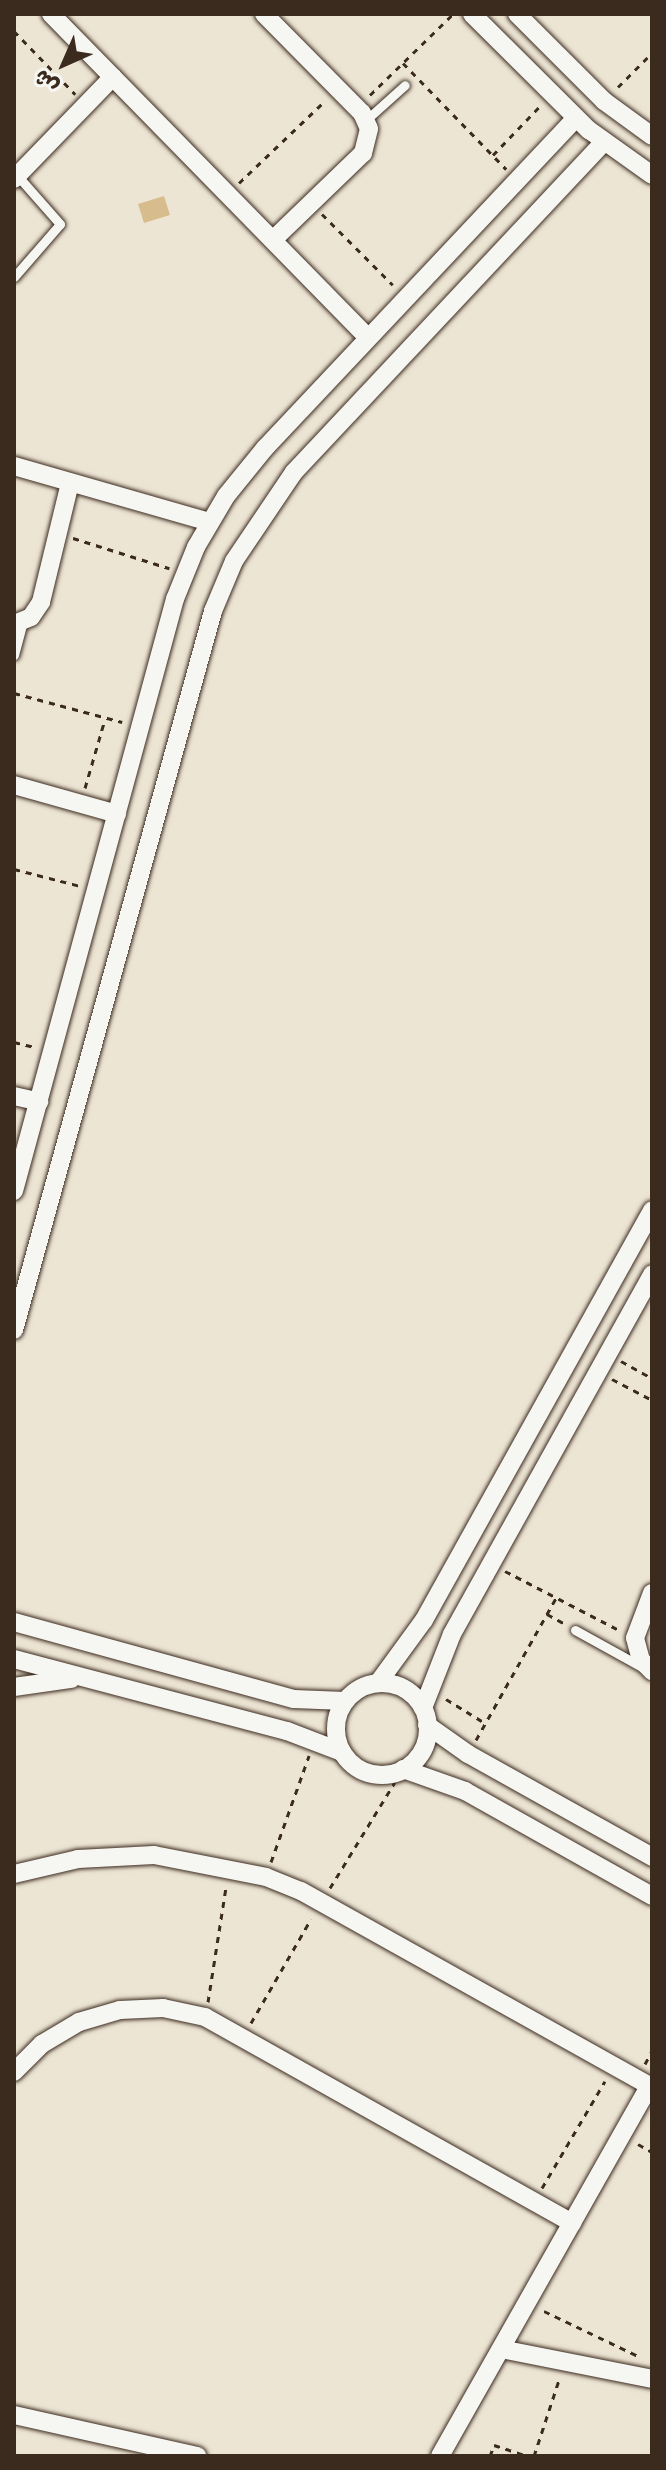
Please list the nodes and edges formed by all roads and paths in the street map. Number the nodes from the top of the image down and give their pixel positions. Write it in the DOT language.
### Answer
graph roads {
  1 [pos="51,14"];
  2 [pos="264,14"];
  3 [pos="453,14"];
  4 [pos="472,14"];
  5 [pos="517,14"];
  6 [pos="14,31"];
  7 [pos="652,53"];
  8 [pos="403,63"];
  9 [pos="113,77"];
  10 [pos="405,85"];
  11 [pos="338,88"];
  12 [pos="552,94"];
  13 [pos="604,101"];
  14 [pos="86,105"];
  15 [pos="362,114"];
  16 [pos="576,118"];
  17 [pos="652,136"];
  18 [pos="604,142"];
  19 [pos="493,155"];
  20 [pos="652,175"];
  21 [pos="16,177"];
  22 [pos="517,180"];
  23 [pos="228,194"];
  24 [pos="311,203"];
  25 [pos="273,240"];
  26 [pos="14,277"];
  27 [pos="406,298"];
  28 [pos="368,338"];
  29 [pos="14,466"];
  30 [pos="70,483"];
  31 [pos="209,522"];
  32 [pos="58,534"];
  33 [pos="185,573"];
  34 [pos="18,623"];
  35 [pos="14,655"];
  36 [pos="14,693"];
  37 [pos="105,718"];
  38 [pos="141,727"];
  39 [pos="14,785"];
  40 [pos="80,804"];
  41 [pos="117,814"];
  42 [pos="14,869"];
  43 [pos="96,891"];
  44 [pos="14,1096"];
  45 [pos="39,1102"];
  46 [pos="14,1191"];
  47 [pos="652,1210"];
  48 [pos="652,1274"];
  49 [pos="14,1330"];
  50 [pos="607,1354"];
  51 [pos="598,1371"];
  52 [pos="652,1378"];
  53 [pos="652,1400"];
  54 [pos="491,1563"];
  55 [pos="652,1593"];
  56 [pos="556,1598"];
  57 [pos="547,1614"];
  58 [pos="14,1622"];
  59 [pos="575,1630"];
  60 [pos="635,1638"];
  61 [pos="14,1659"];
  62 [pos="652,1672"];
  63 [pos="84,1678"];
  64 [pos="378,1683"];
  65 [pos="14,1687"];
  66 [pos="429,1689"];
  67 [pos="345,1701"];
  68 [pos="425,1716"];
  69 [pos="485,1723"];
  70 [pos="315,1740"];
  71 [pos="342,1752"];
  72 [pos="468,1754"];
  73 [pos="403,1769"];
  74 [pos="652,1857"];
  75 [pos="230,1865"];
  76 [pos="14,1874"];
  77 [pos="266,1877"];
  78 [pos="652,1896"];
  79 [pos="205,2017"];
  80 [pos="614,2065"];
  81 [pos="14,2072"];
  82 [pos="651,2086"];
  83 [pos="534,2202"];
  84 [pos="572,2223"];
  85 [pos="527,2303"];
  86 [pos="501,2349"];
  87 [pos="564,2364"];
  88 [pos="650,2377"];
  89 [pos="14,2415"];
  90 [pos="197,2456"];
  91 [pos="440,2456"];
  92 [pos="490,2456"];
  93 [pos="527,2456"];
  94 [pos="534,2456"];
  1 -- 9 [label="street"];
  2 -- 11 [label="street"];
  3 -- 8 [label="path"];
  4 -- 12 [label="street"];
  5 -- 13 [label="street"];
  6 -- 14 [label="path"];
  7 -- 13 [label="path"];
  8 -- 15 [label="path"];
  8 -- 19 [label="path"];
  9 -- 14 [label="street"];
  9 -- 23 [label="street"];
  10 -- 15 [label="lane"];
  11 -- 15 [label="street"];
  11 -- 23 [label="path"];
  12 -- 16 [label="street"];
  12 -- 19 [label="path"];
  13 -- 17 [label="street"];
  14 -- 21 [label="street"];
  15 -- 24 [label="street"];
  16 -- 18 [label="street"];
  16 -- 22 [label="street"];
  18 -- 20 [label="street"];
  18 -- 49 [label="street"];
  19 -- 22 [label="path"];
  21 -- 26 [label="lane"];
  22 -- 27 [label="street"];
  23 -- 25 [label="street"];
  24 -- 25 [label="street"];
  24 -- 27 [label="path"];
  25 -- 28 [label="street"];
  27 -- 28 [label="street"];
  28 -- 31 [label="street"];
  29 -- 30 [label="street"];
  30 -- 31 [label="street"];
  30 -- 32 [label="street"];
  31 -- 33 [label="street"];
  32 -- 33 [label="path"];
  32 -- 34 [label="street"];
  33 -- 38 [label="street"];
  34 -- 35 [label="lane"];
  36 -- 37 [label="path"];
  37 -- 38 [label="path"];
  37 -- 40 [label="path"];
  38 -- 41 [label="street"];
  39 -- 40 [label="street"];
  40 -- 41 [label="street"];
  41 -- 43 [label="street"];
  42 -- 43 [label="path"];
  43 -- 45 [label="street"];
  44 -- 45 [label="street"];
  45 -- 46 [label="street"];
  47 -- 64 [label="street"];
  48 -- 50 [label="street"];
  50 -- 51 [label="street"];
  50 -- 52 [label="path"];
  51 -- 53 [label="path"];
  51 -- 54 [label="street"];
  54 -- 56 [label="path"];
  54 -- 66 [label="street"];
  55 -- 60 [label="street"];
  56 -- 57 [label="path"];
  56 -- 60 [label="path"];
  57 -- 59 [label="path"];
  57 -- 69 [label="path"];
  58 -- 67 [label="street"];
  59 -- 62 [label="lane"];
  60 -- 62 [label="street"];
  61 -- 63 [label="street"];
  63 -- 65 [label="street"];
  63 -- 70 [label="street"];
  64 -- 67 [label="street"];
  64 -- 68 [label="street"];
  66 -- 68 [label="street"];
  66 -- 69 [label="path"];
  67 -- 71 [label="street"];
  68 -- 72 [label="street"];
  68 -- 73 [label="street"];
  69 -- 72 [label="path"];
  70 -- 71 [label="street"];
  70 -- 77 [label="path"];
  71 -- 73 [label="street"];
  72 -- 74 [label="street"];
  73 -- 78 [label="street"];
  75 -- 76 [label="street"];
  75 -- 77 [label="street"];
  75 -- 79 [label="path"];
  77 -- 80 [label="street"];
  79 -- 81 [label="street"];
  79 -- 83 [label="street"];
  80 -- 82 [label="street"];
  80 -- 83 [label="path"];
  82 -- 84 [label="street"];
  83 -- 84 [label="street"];
  84 -- 85 [label="street"];
  85 -- 86 [label="street"];
  85 -- 88 [label="path"];
  86 -- 87 [label="street"];
  86 -- 91 [label="street"];
  87 -- 88 [label="street"];
  87 -- 94 [label="path"];
  89 -- 90 [label="street"];
  92 -- 93 [label="path"];
}
